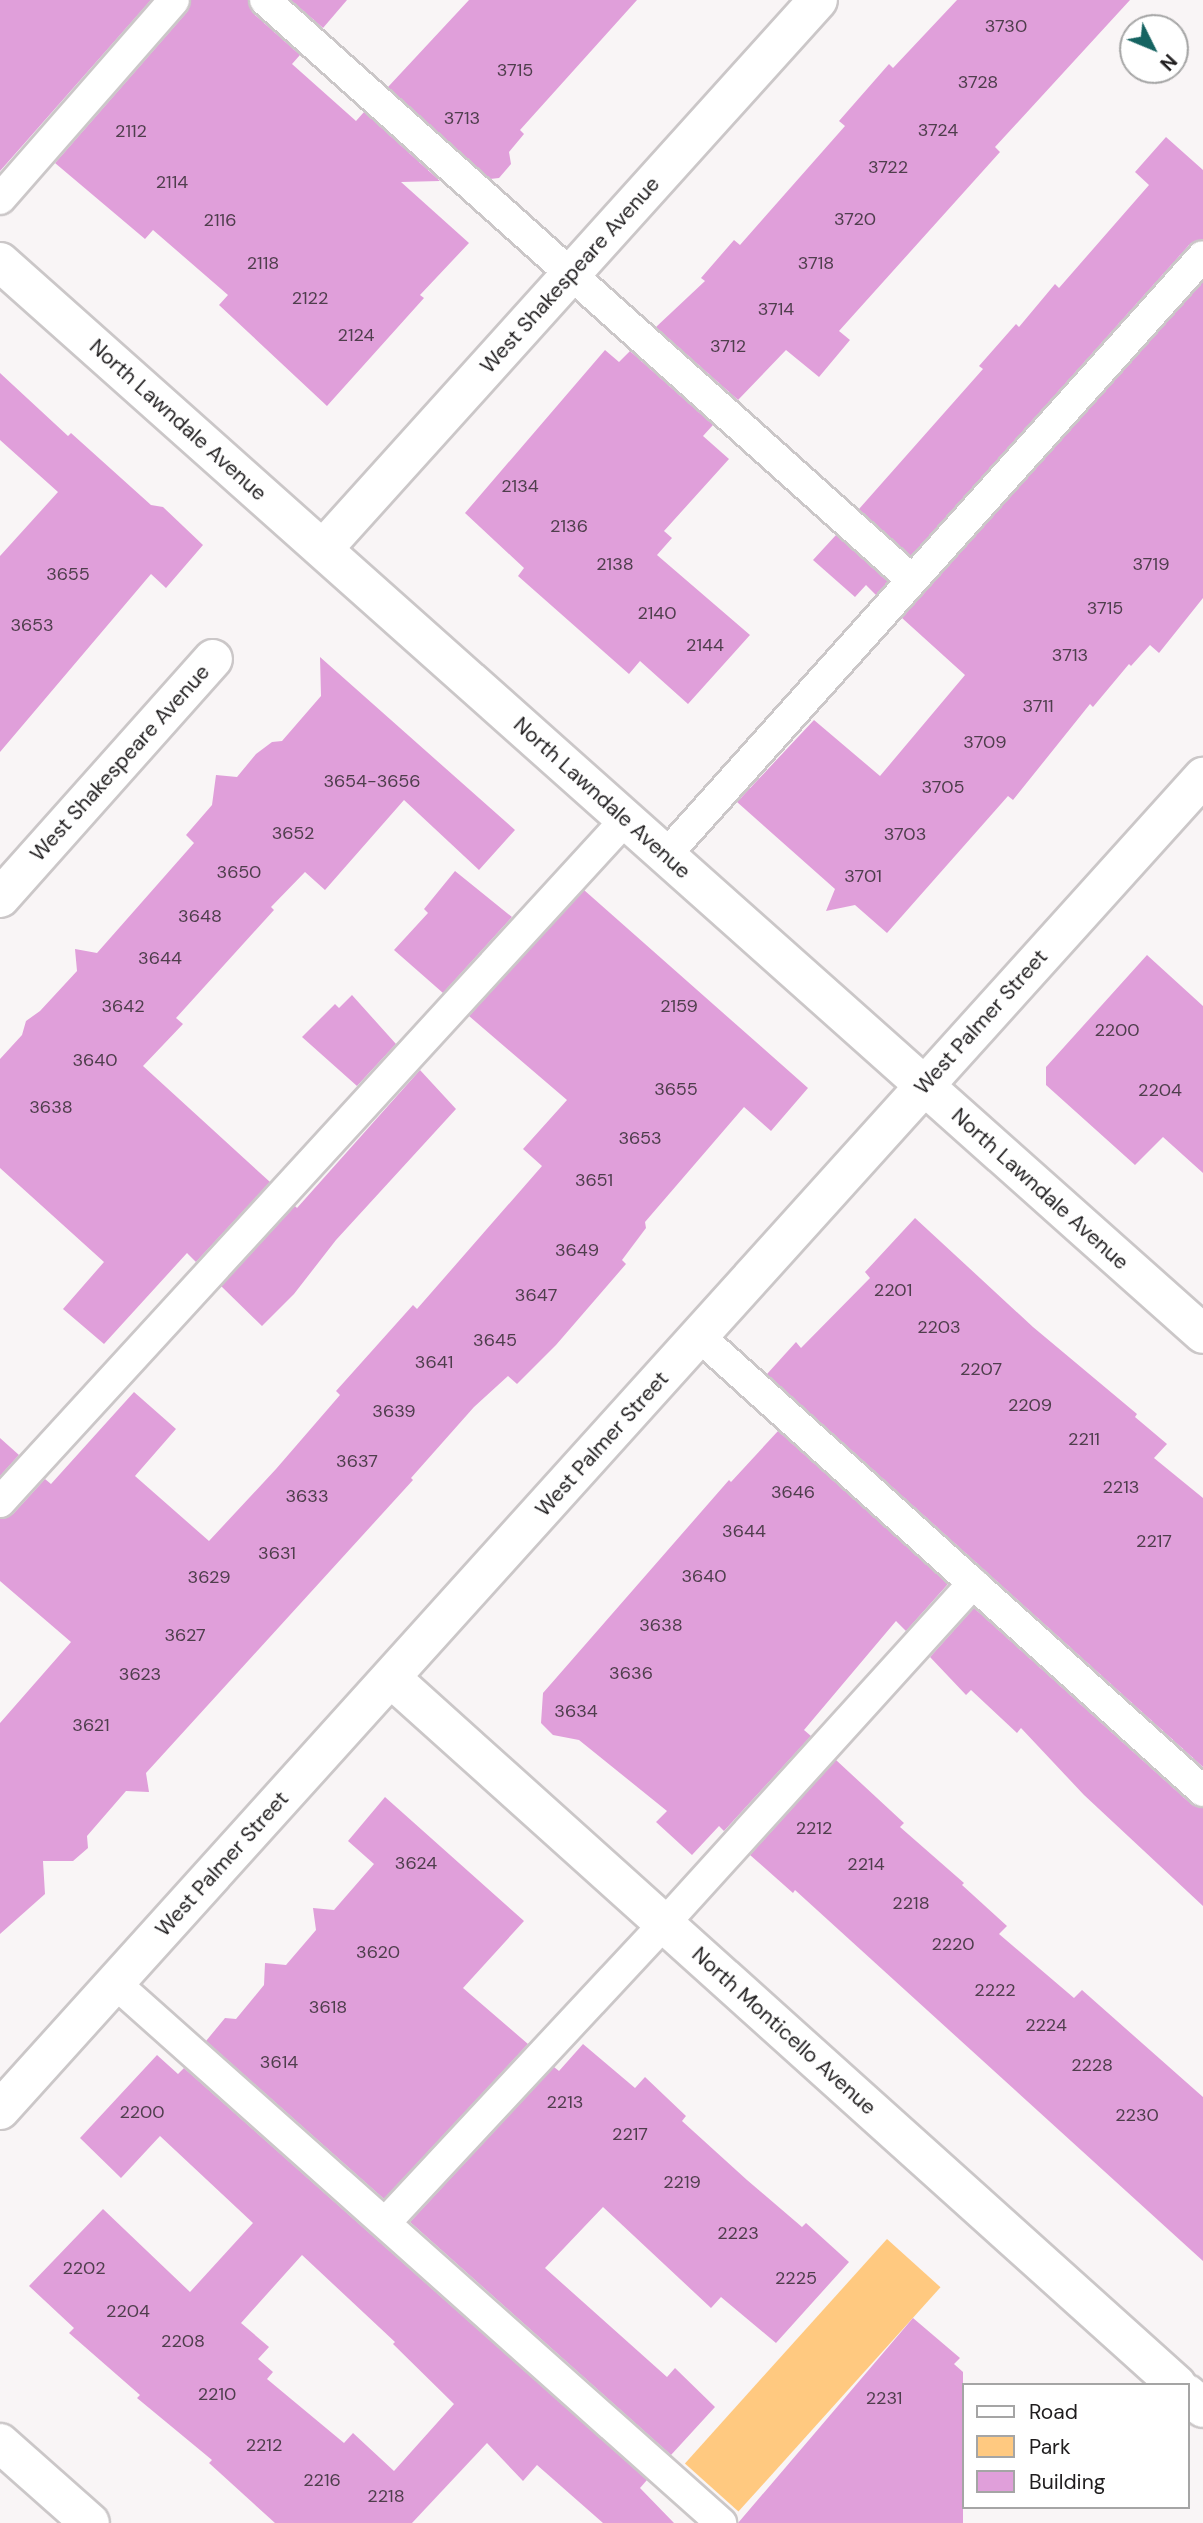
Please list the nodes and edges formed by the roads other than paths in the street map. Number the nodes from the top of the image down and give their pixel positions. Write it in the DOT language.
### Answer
graph roads {
  1 [pos="174,0"];
  2 [pos="265,0"];
  3 [pos="818,0"];
  4 [pos="0,199"];
  5 [pos="1203,256"];
  6 [pos="4,273"];
  7 [pos="571,274"];
  8 [pos="323,549"];
  9 [pos="911,579"];
  10 [pos="213,659"];
  11 [pos="1200,785"];
  12 [pos="626,819"];
  13 [pos="666,855"];
  14 [pos="0,898"];
  15 [pos="925,1086"];
  16 [pos="1203,1334"];
  17 [pos="699,1336"];
  18 [pos="0,1502"];
  19 [pos="973,1583"];
  20 [pos="391,1678"];
  21 [pos="1203,1791"];
  22 [pos="664,1924"];
  23 [pos="115,1983"];
  24 [pos="0,2110"];
  25 [pos="386,2222"];
  26 [pos="1175,2383"];
  27 [pos="1189,2396"];
  28 [pos="1203,2408"];
  29 [pos="0,2443"];
  30 [pos="90,2523"];
  31 [pos="721,2523"];
  1 -- 4 [label="lane"];
  2 -- 7 [label="lane"];
  3 -- 7 [label="street, West Shakespeare Avenue"];
  5 -- 9 [label="lane"];
  6 -- 8 [label="street, North Lawndale Avenue"];
  7 -- 8 [label="street, West Shakespeare Avenue"];
  7 -- 9 [label="lane"];
  8 -- 12 [label="street, North Lawndale Avenue"];
  9 -- 13 [label="lane"];
  10 -- 14 [label="street, West Shakespeare Avenue"];
  11 -- 15 [label="street, West Palmer Street"];
  12 -- 13 [label="street, North Lawndale Avenue"];
  12 -- 18 [label="lane"];
  13 -- 15 [label="street, North Lawndale Avenue"];
  15 -- 16 [label="street, North Lawndale Avenue"];
  15 -- 17 [label="street, West Palmer Street"];
  17 -- 19 [label="lane"];
  17 -- 20 [label="street, West Palmer Street"];
  19 -- 21 [label="lane"];
  19 -- 22 [label="lane"];
  20 -- 22 [label="street, North Monticello Avenue"];
  20 -- 23 [label="street, West Palmer Street"];
  22 -- 25 [label="lane"];
  22 -- 26 [label="street, North Monticello Avenue"];
  23 -- 24 [label="street, West Palmer Street"];
  23 -- 25 [label="lane"];
  25 -- 31 [label="lane"];
  27 -- 28 [label="street"];
  29 -- 30 [label="street"];
}
